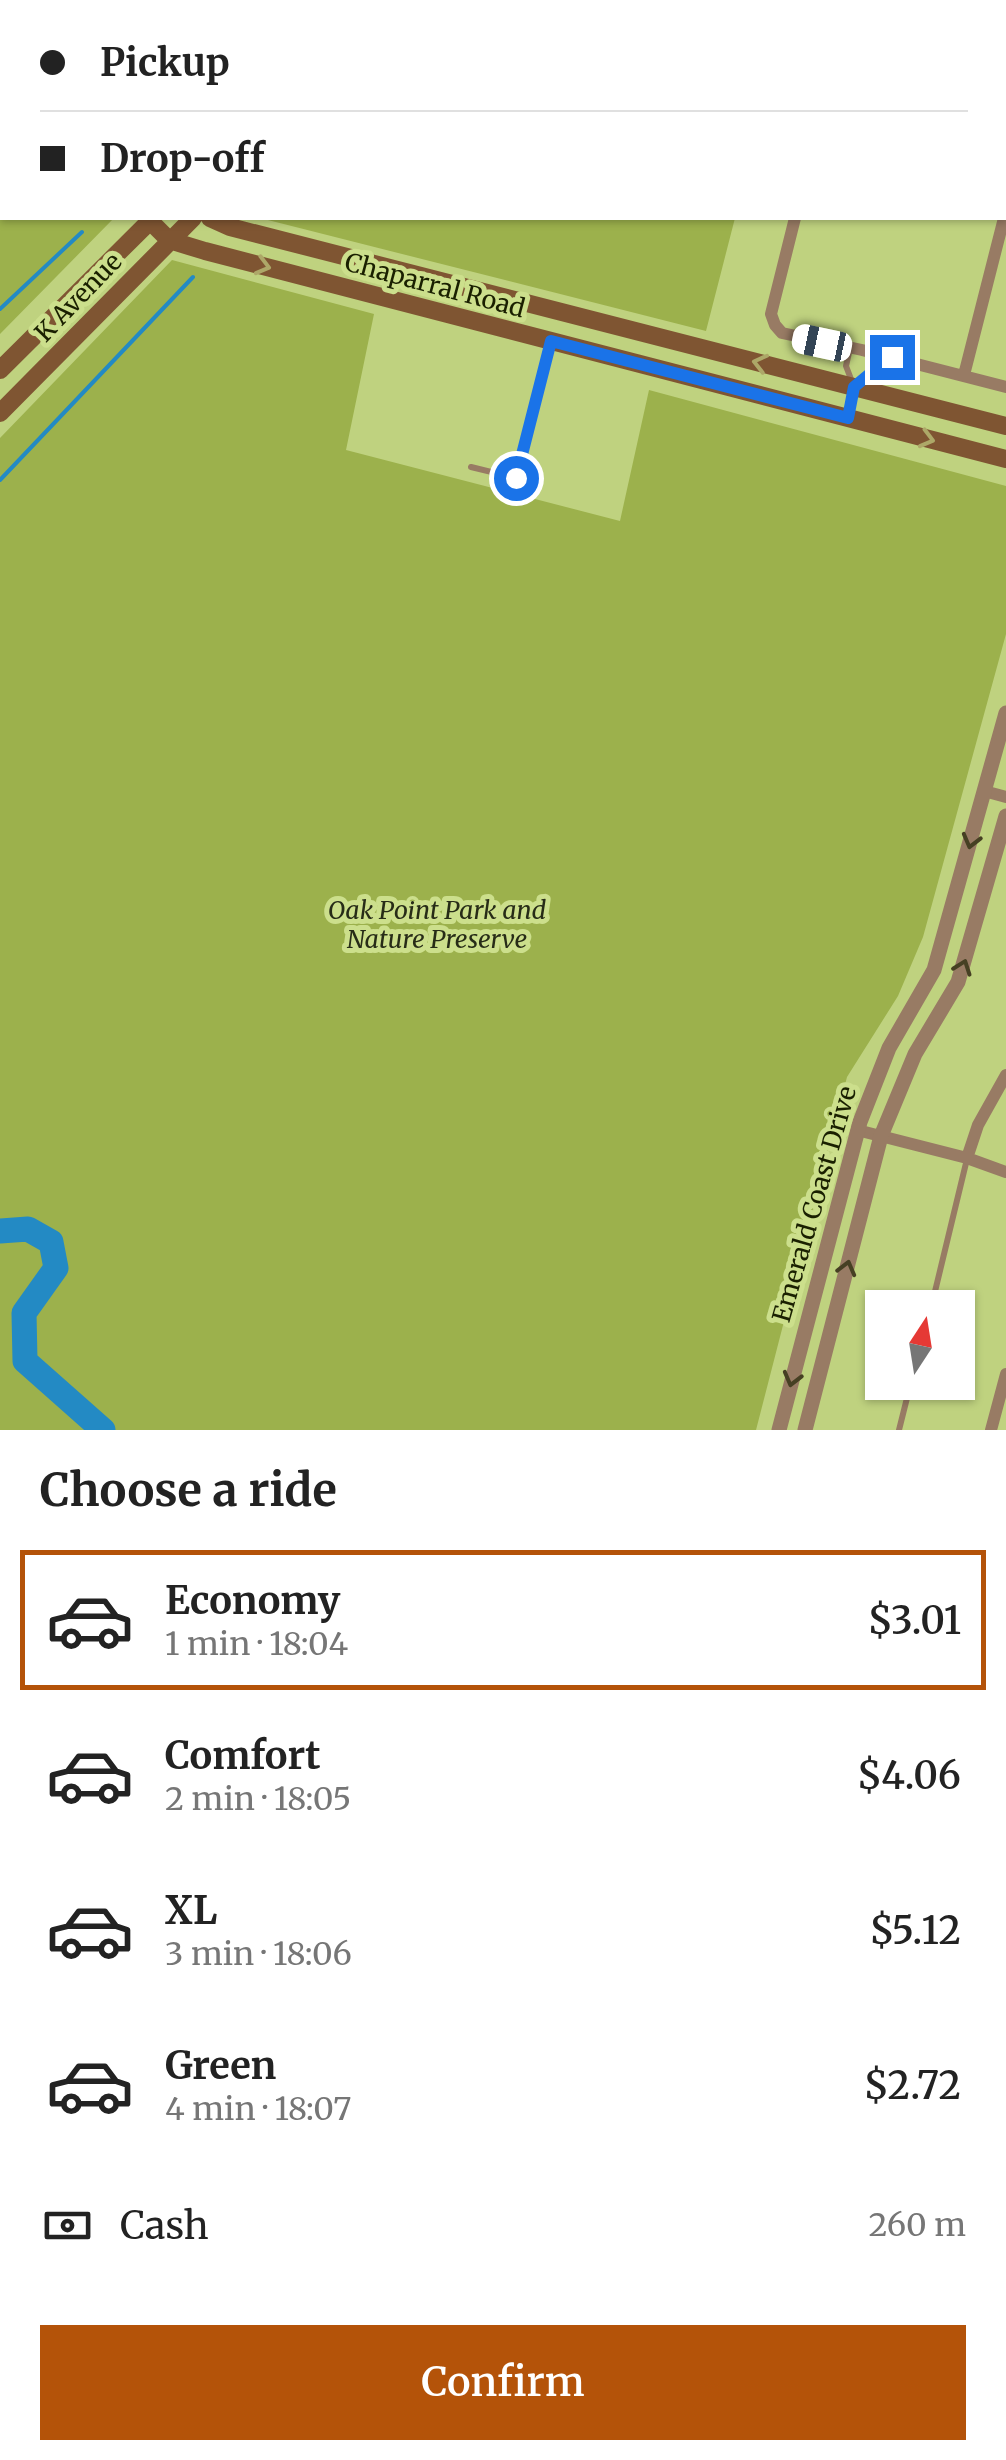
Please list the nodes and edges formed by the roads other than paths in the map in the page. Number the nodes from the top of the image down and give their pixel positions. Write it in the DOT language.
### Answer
graph roads {
  1 [pos="151,220"];
  2 [pos="153,220"];
  3 [pos="191,220"];
  4 [pos="215,220"];
  5 [pos="794,220"];
  6 [pos="1003,220"];
  7 [pos="169,240"];
  8 [pos="560,311"];
  9 [pos="551,341"];
  10 [pos="850,347"];
  11 [pos="876,353"];
  12 [pos="0,370"];
  13 [pos="964,375"];
  14 [pos="854,387"];
  15 [pos="1006,387"];
  16 [pos="0,414"];
  17 [pos="848,418"];
  18 [pos="1006,426"];
  19 [pos="1006,459"];
  20 [pos="470,468"];
  21 [pos="1006,713"];
  22 [pos="984,791"];
  23 [pos="1006,797"];
  24 [pos="1006,816"];
  25 [pos="1006,1075"];
  26 [pos="858,1130"];
  27 [pos="882,1136"];
  28 [pos="967,1158"];
  29 [pos="1006,1172"];
  30 [pos="935,1290"];
  31 [pos="1006,1374"];
  32 [pos="1004,1391"];
  33 [pos="907,1400"];
  34 [pos="778,1430"];
  35 [pos="805,1430"];
  36 [pos="899,1430"];
  37 [pos="991,1430"];
  1 -- 12 [label="main road, K Avenue"];
  2 -- 7 [label="main road"];
  3 -- 7 [label="main road, K Avenue"];
  4 -- 8 [label="main road, Chaparral Road"];
  5 -- 10 [label="street"];
  6 -- 13 [label="street"];
  7 -- 9 [label="main road, Chaparral Road, one-way"];
  7 -- 16 [label="main road, K Avenue"];
  8 -- 9 [label="main road"];
  14 -- 8 [label="main road, Chaparral Road, one-way"];
  9 -- 17 [label="main road, Chaparral Road"];
  9 -- 20 [label="lane"];
  10 -- 11 [label="street"];
  10 -- 14 [label="lane"];
  11 -- 13 [label="street"];
  11 -- 14 [label="lane"];
  13 -- 15 [label="street"];
  14 -- 17 [label="main road"];
  14 -- 18 [label="main road, Chaparral Road"];
  17 -- 19 [label="main road, Chaparral Road, one-way"];
  21 -- 22 [label="street, Emerald Coast Drive"];
  22 -- 23 [label="street"];
  22 -- 26 [label="street, Emerald Coast Drive, one-way"];
  27 -- 24 [label="street, Emerald Coast Drive, one-way"];
  25 -- 28 [label="street"];
  26 -- 27 [label="street"];
  26 -- 34 [label="street, Emerald Coast Drive, one-way"];
  27 -- 28 [label="street"];
  35 -- 27 [label="street, Emerald Coast Drive, one-way"];
  28 -- 29 [label="street"];
  28 -- 30 [label="lane"];
  31 -- 32 [label="street"];
  32 -- 37 [label="street"];
  33 -- 36 [label="lane"];
}
